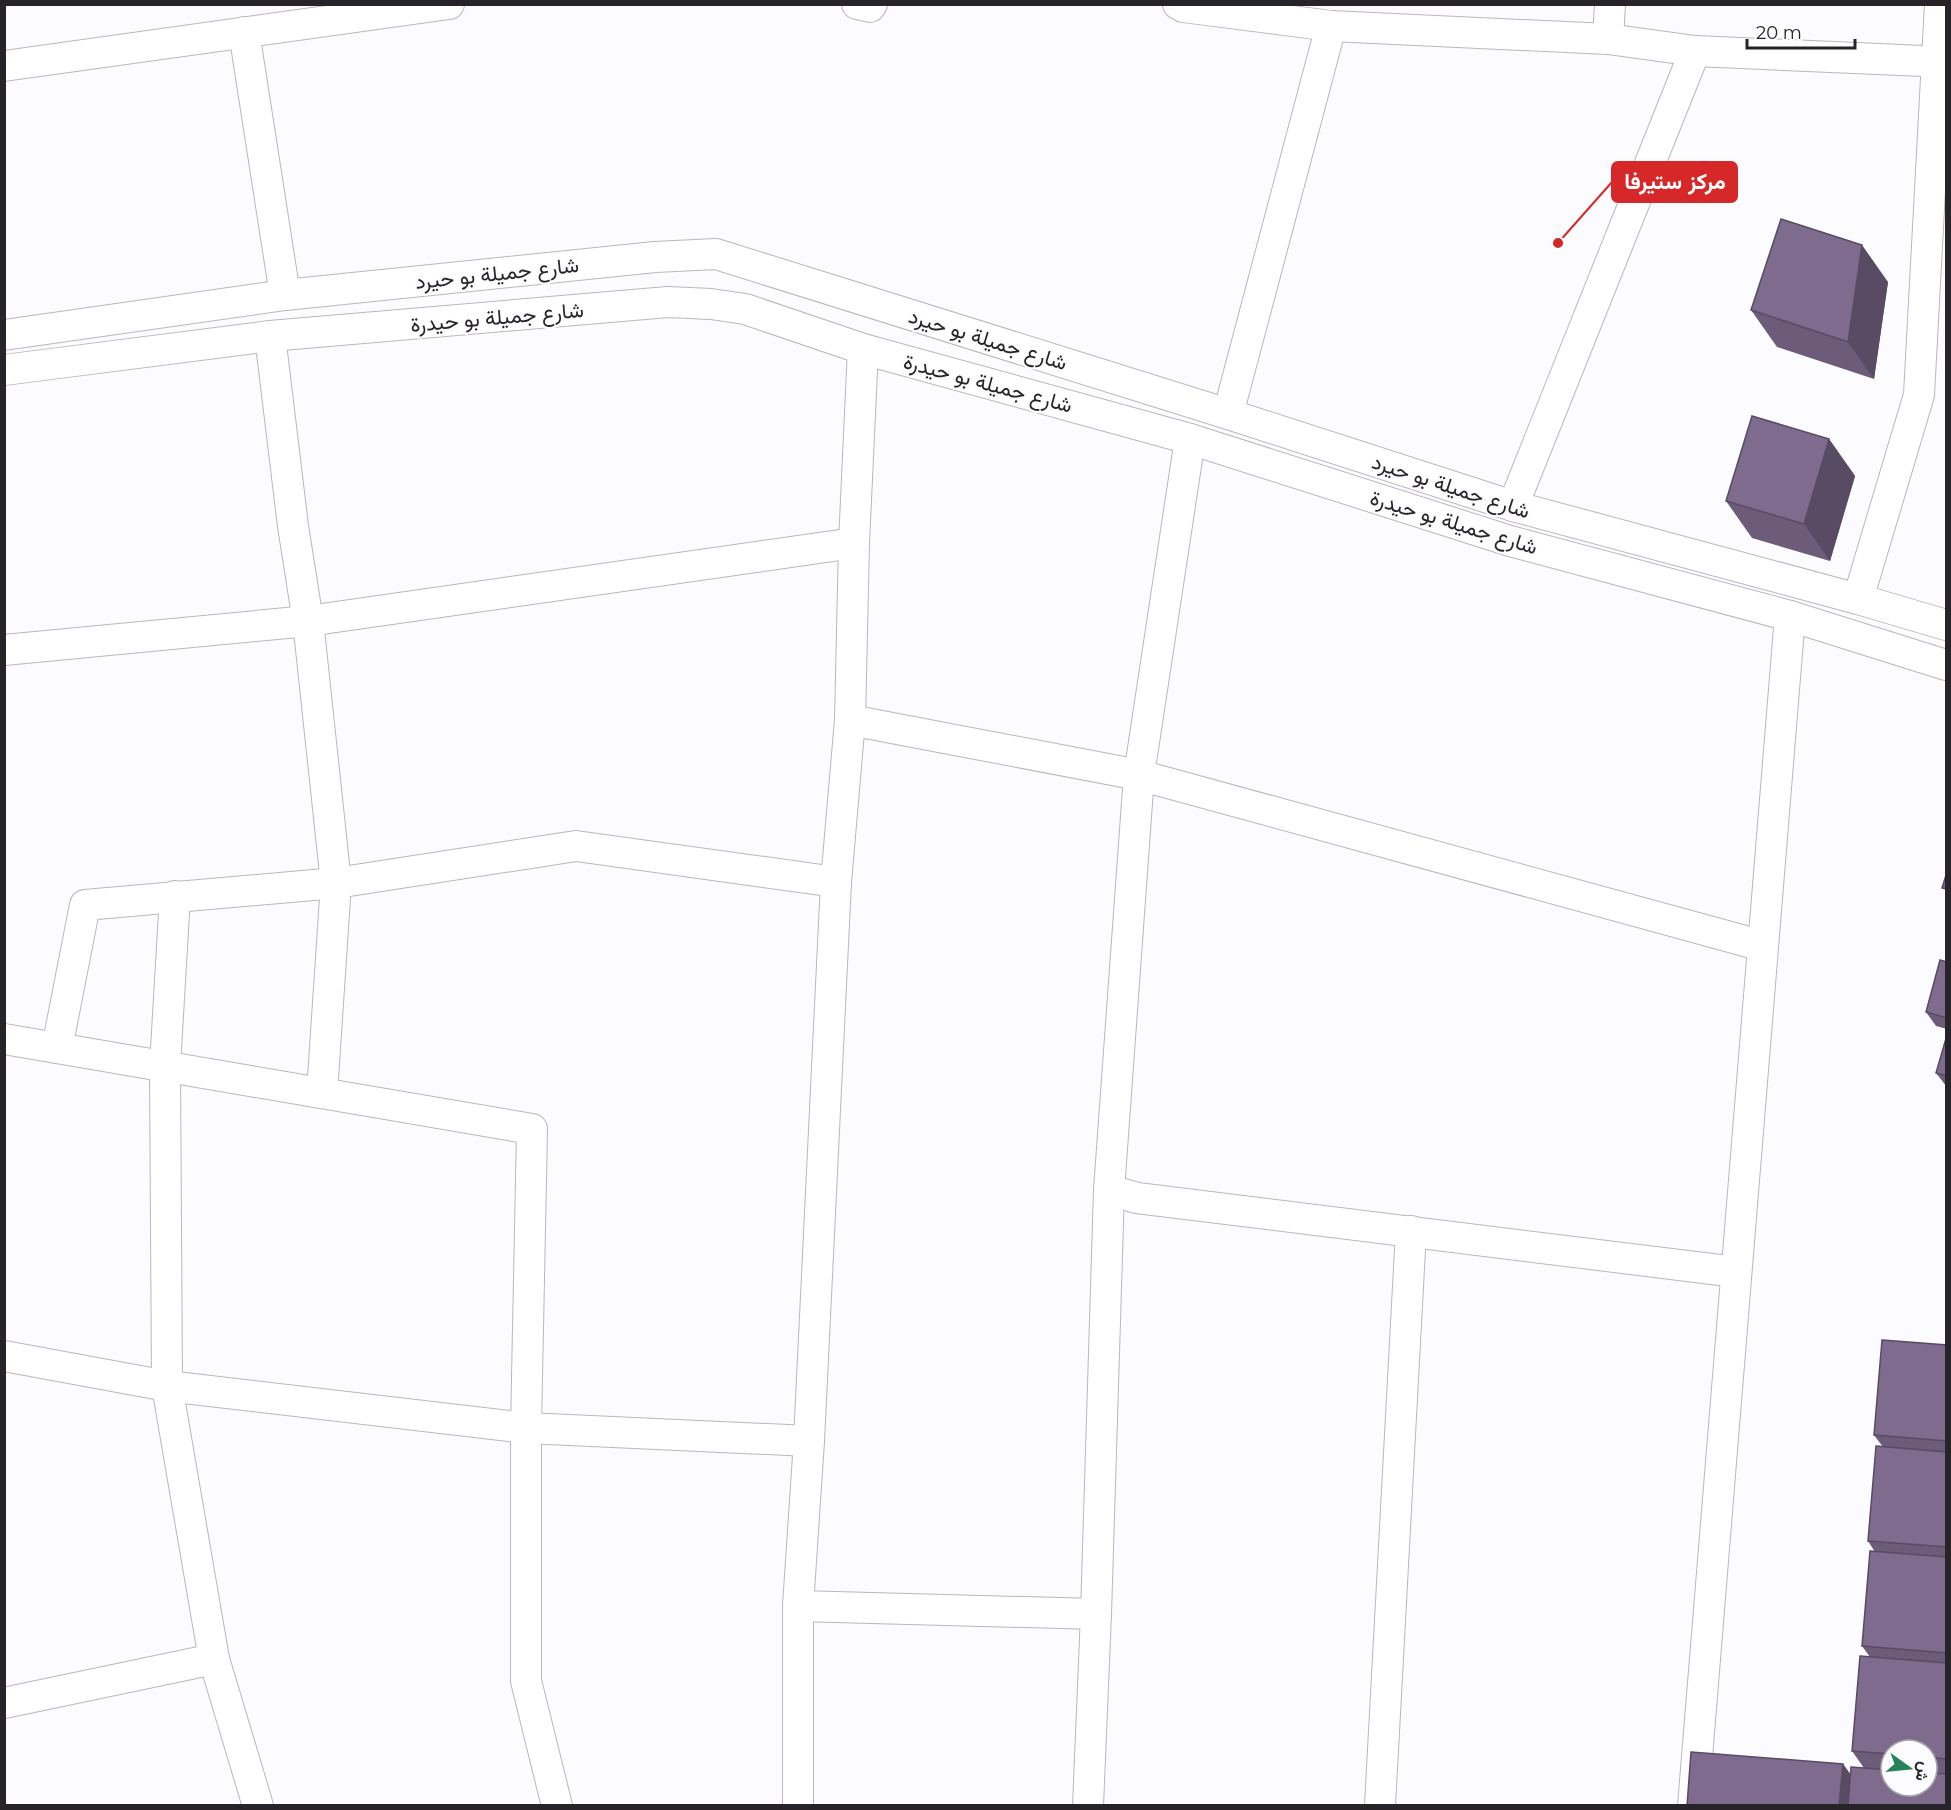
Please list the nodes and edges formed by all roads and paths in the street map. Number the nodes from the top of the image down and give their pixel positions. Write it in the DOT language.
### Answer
graph roads {
  1 [pos="449,4"];
  2 [pos="857,4"];
  3 [pos="873,4"];
  4 [pos="1178,4"];
  5 [pos="1610,4"];
  6 [pos="1940,4"];
  7 [pos="1332,26"];
  8 [pos="244,32"];
  9 [pos="1608,39"];
  10 [pos="1695,51"];
  11 [pos="1941,62"];
  12 [pos="4,66"];
  13 [pos="285,295"];
  14 [pos="4,335"];
  15 [pos="270,336"];
  16 [pos="863,349"];
  17 [pos="4,370"];
  18 [pos="1228,414"];
  19 [pos="1190,439"];
  20 [pos="1513,506"];
  21 [pos="854,543"];
  22 [pos="1858,599"];
  23 [pos="1790,616"];
  24 [pos="308,621"];
  25 [pos="1947,625"];
  26 [pos="4,650"];
  27 [pos="1947,664"];
  28 [pos="850,720"];
  29 [pos="1139,775"];
  30 [pos="836,882"];
  31 [pos="336,883"];
  32 [pos="175,896"];
  33 [pos="1763,946"];
  34 [pos="4,1039"];
  35 [pos="57,1048"];
  36 [pos="165,1066"];
  37 [pos="322,1093"];
  38 [pos="1109,1190"];
  39 [pos="1411,1232"];
  40 [pos="1736,1272"];
  41 [pos="4,1356"];
  42 [pos="167,1386"];
  43 [pos="526,1428"];
  44 [pos="809,1441"];
  45 [pos="798,1606"];
  46 [pos="1096,1614"];
  47 [pos="214,1659"];
  48 [pos="4,1703"];
  49 [pos="258,1806"];
  50 [pos="557,1806"];
  51 [pos="798,1806"];
  52 [pos="1088,1806"];
  53 [pos="1380,1806"];
  54 [pos="1693,1806"];
  1 -- 8 [label="street"];
  2 -- 3 [label="street"];
  4 -- 7 [label="street"];
  5 -- 9 [label="street"];
  6 -- 11 [label="street"];
  7 -- 9 [label="street"];
  7 -- 18 [label="street"];
  8 -- 12 [label="street"];
  8 -- 13 [label="street"];
  9 -- 10 [label="street"];
  10 -- 11 [label="street"];
  10 -- 20 [label="street"];
  11 -- 22 [label="street"];
  13 -- 14 [label="street, شارع جميلة بو حيرد"];
  13 -- 18 [label="street, شارع جميلة بو حيرد"];
  15 -- 16 [label="street, شارع جميلة بو حيدرة"];
  15 -- 17 [label="street, شارع جميلة بو حيدرة"];
  15 -- 24 [label="street"];
  16 -- 19 [label="street, شارع جميلة بو حيدرة"];
  16 -- 21 [label="street"];
  18 -- 20 [label="street, شارع جميلة بو حيرد"];
  19 -- 23 [label="street, شارع جميلة بو حيدرة"];
  19 -- 29 [label="street"];
  20 -- 22 [label="street, شارع جميلة بو حيرد"];
  21 -- 24 [label="street"];
  21 -- 28 [label="street"];
  22 -- 25 [label="street, شارع جميلة بو حيرد"];
  23 -- 27 [label="street, شارع جميلة بو حيدرة"];
  23 -- 33 [label="street"];
  24 -- 26 [label="street"];
  24 -- 31 [label="street"];
  28 -- 29 [label="street"];
  28 -- 30 [label="street"];
  29 -- 33 [label="street"];
  29 -- 38 [label="street"];
  30 -- 31 [label="street"];
  30 -- 44 [label="street"];
  31 -- 32 [label="street"];
  31 -- 37 [label="street"];
  32 -- 35 [label="street"];
  32 -- 36 [label="street"];
  33 -- 40 [label="street"];
  34 -- 35 [label="street"];
  35 -- 36 [label="street"];
  36 -- 37 [label="street"];
  36 -- 42 [label="street"];
  37 -- 43 [label="street"];
  38 -- 39 [label="street"];
  38 -- 46 [label="street"];
  39 -- 40 [label="street"];
  39 -- 53 [label="street"];
  40 -- 54 [label="street"];
  41 -- 42 [label="street"];
  42 -- 43 [label="street"];
  42 -- 47 [label="street"];
  43 -- 44 [label="street"];
  43 -- 50 [label="street"];
  44 -- 45 [label="street"];
  45 -- 46 [label="street"];
  45 -- 51 [label="street"];
  46 -- 52 [label="street"];
  47 -- 48 [label="street"];
  47 -- 49 [label="street"];
}
